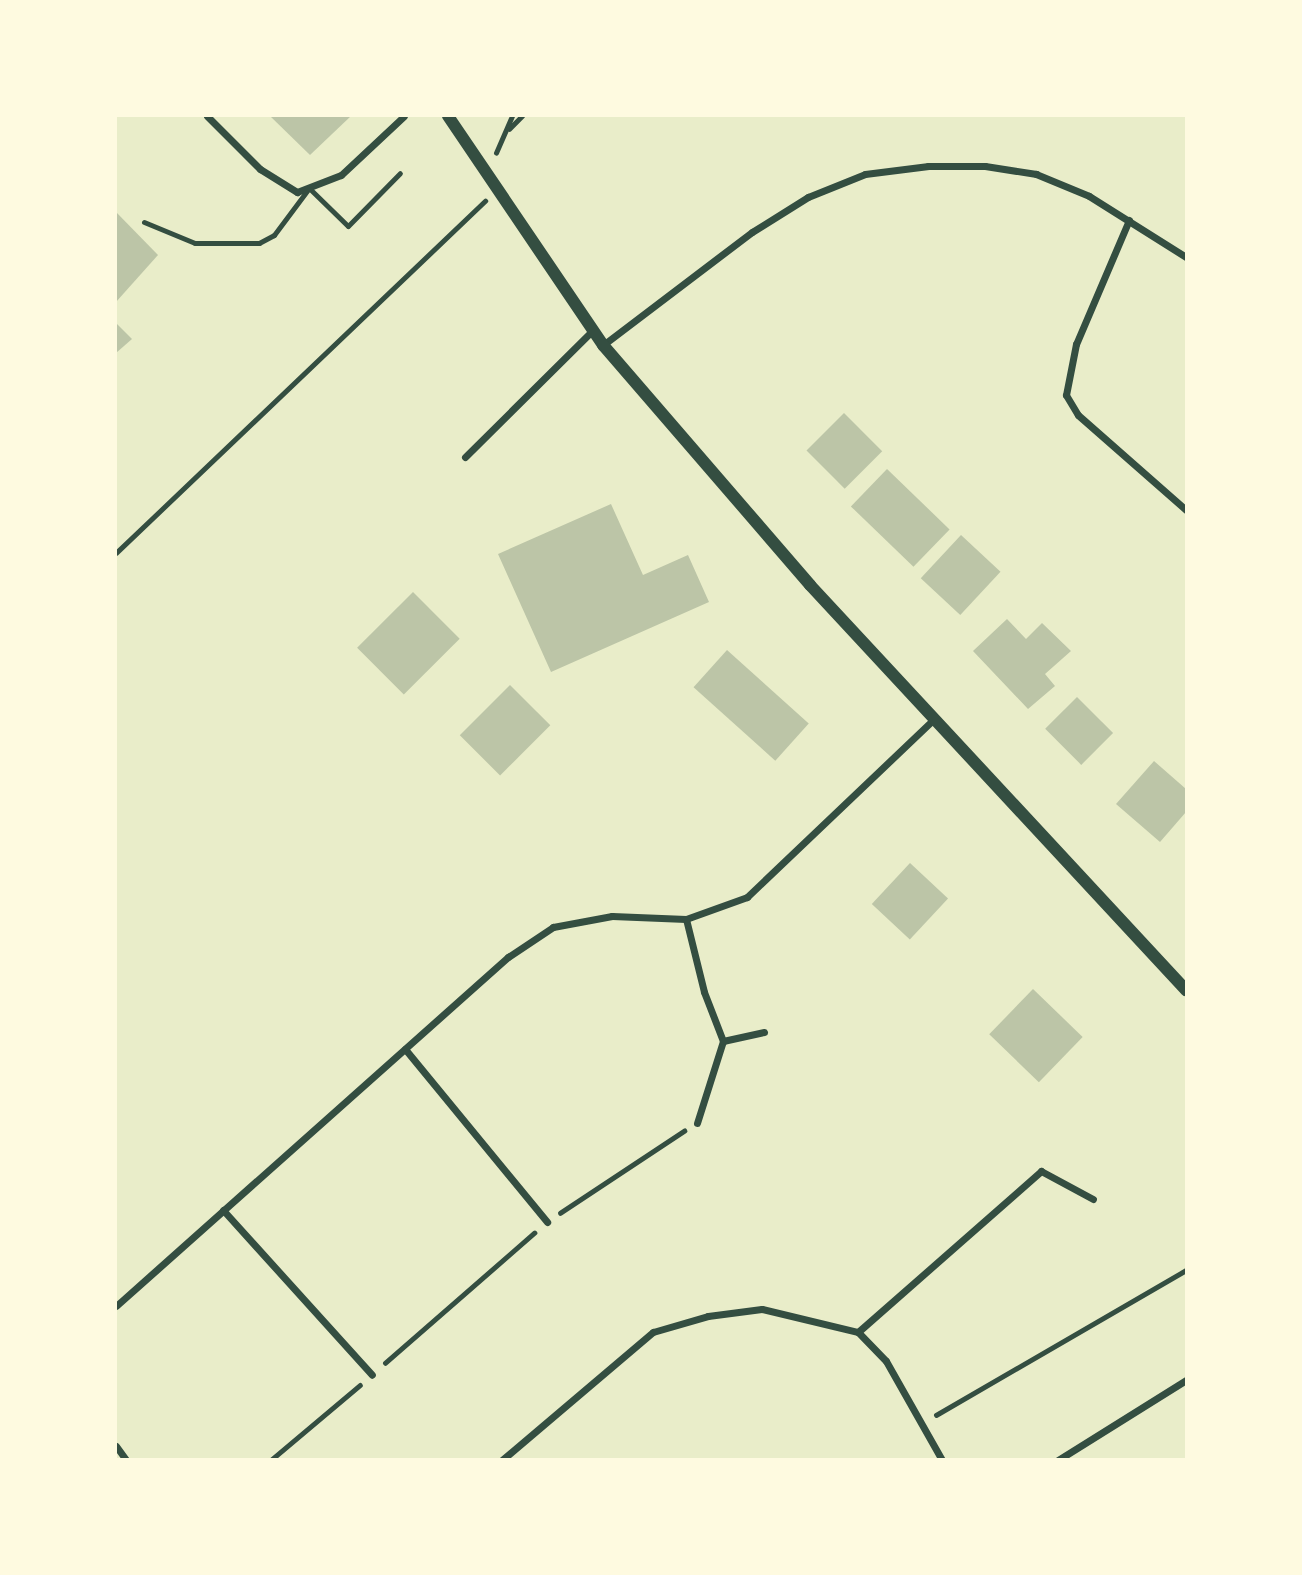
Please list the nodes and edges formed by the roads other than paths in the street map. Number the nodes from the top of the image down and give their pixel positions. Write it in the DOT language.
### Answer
graph roads {
  1 [pos="207,116"];
  2 [pos="404,116"];
  3 [pos="448,116"];
  4 [pos="400,173"];
  5 [pos="309,188"];
  6 [pos="1129,220"];
  7 [pos="144,222"];
  8 [pos="1186,257"];
  9 [pos="593,330"];
  10 [pos="604,345"];
  11 [pos="465,457"];
  12 [pos="1186,510"];
  13 [pos="933,720"];
  14 [pos="686,919"];
  15 [pos="1186,990"];
  16 [pos="764,1032"];
  17 [pos="723,1041"];
  18 [pos="405,1049"];
  19 [pos="697,1123"];
  20 [pos="1093,1199"];
  21 [pos="223,1210"];
  22 [pos="547,1222"];
  23 [pos="116,1306"];
  24 [pos="858,1332"];
  25 [pos="372,1375"];
  26 [pos="1186,1380"];
  27 [pos="116,1446"];
  28 [pos="126,1460"];
  29 [pos="502,1460"];
  30 [pos="942,1460"];
  31 [pos="1058,1460"];
  1 -- 5 [label="street"];
  2 -- 5 [label="street"];
  3 -- 9 [label="street"];
  4 -- 5 [label="lane"];
  5 -- 7 [label="lane"];
  6 -- 8 [label="street"];
  6 -- 10 [label="street"];
  6 -- 12 [label="street"];
  9 -- 10 [label="street"];
  9 -- 11 [label="street"];
  10 -- 13 [label="street"];
  13 -- 14 [label="street"];
  13 -- 15 [label="street"];
  14 -- 17 [label="street"];
  14 -- 18 [label="street"];
  16 -- 17 [label="street"];
  17 -- 19 [label="street"];
  18 -- 21 [label="street"];
  18 -- 22 [label="street"];
  20 -- 24 [label="street"];
  21 -- 23 [label="street"];
  21 -- 25 [label="street"];
  24 -- 29 [label="street"];
  24 -- 30 [label="street"];
  26 -- 31 [label="street"];
  27 -- 28 [label="street"];
}
